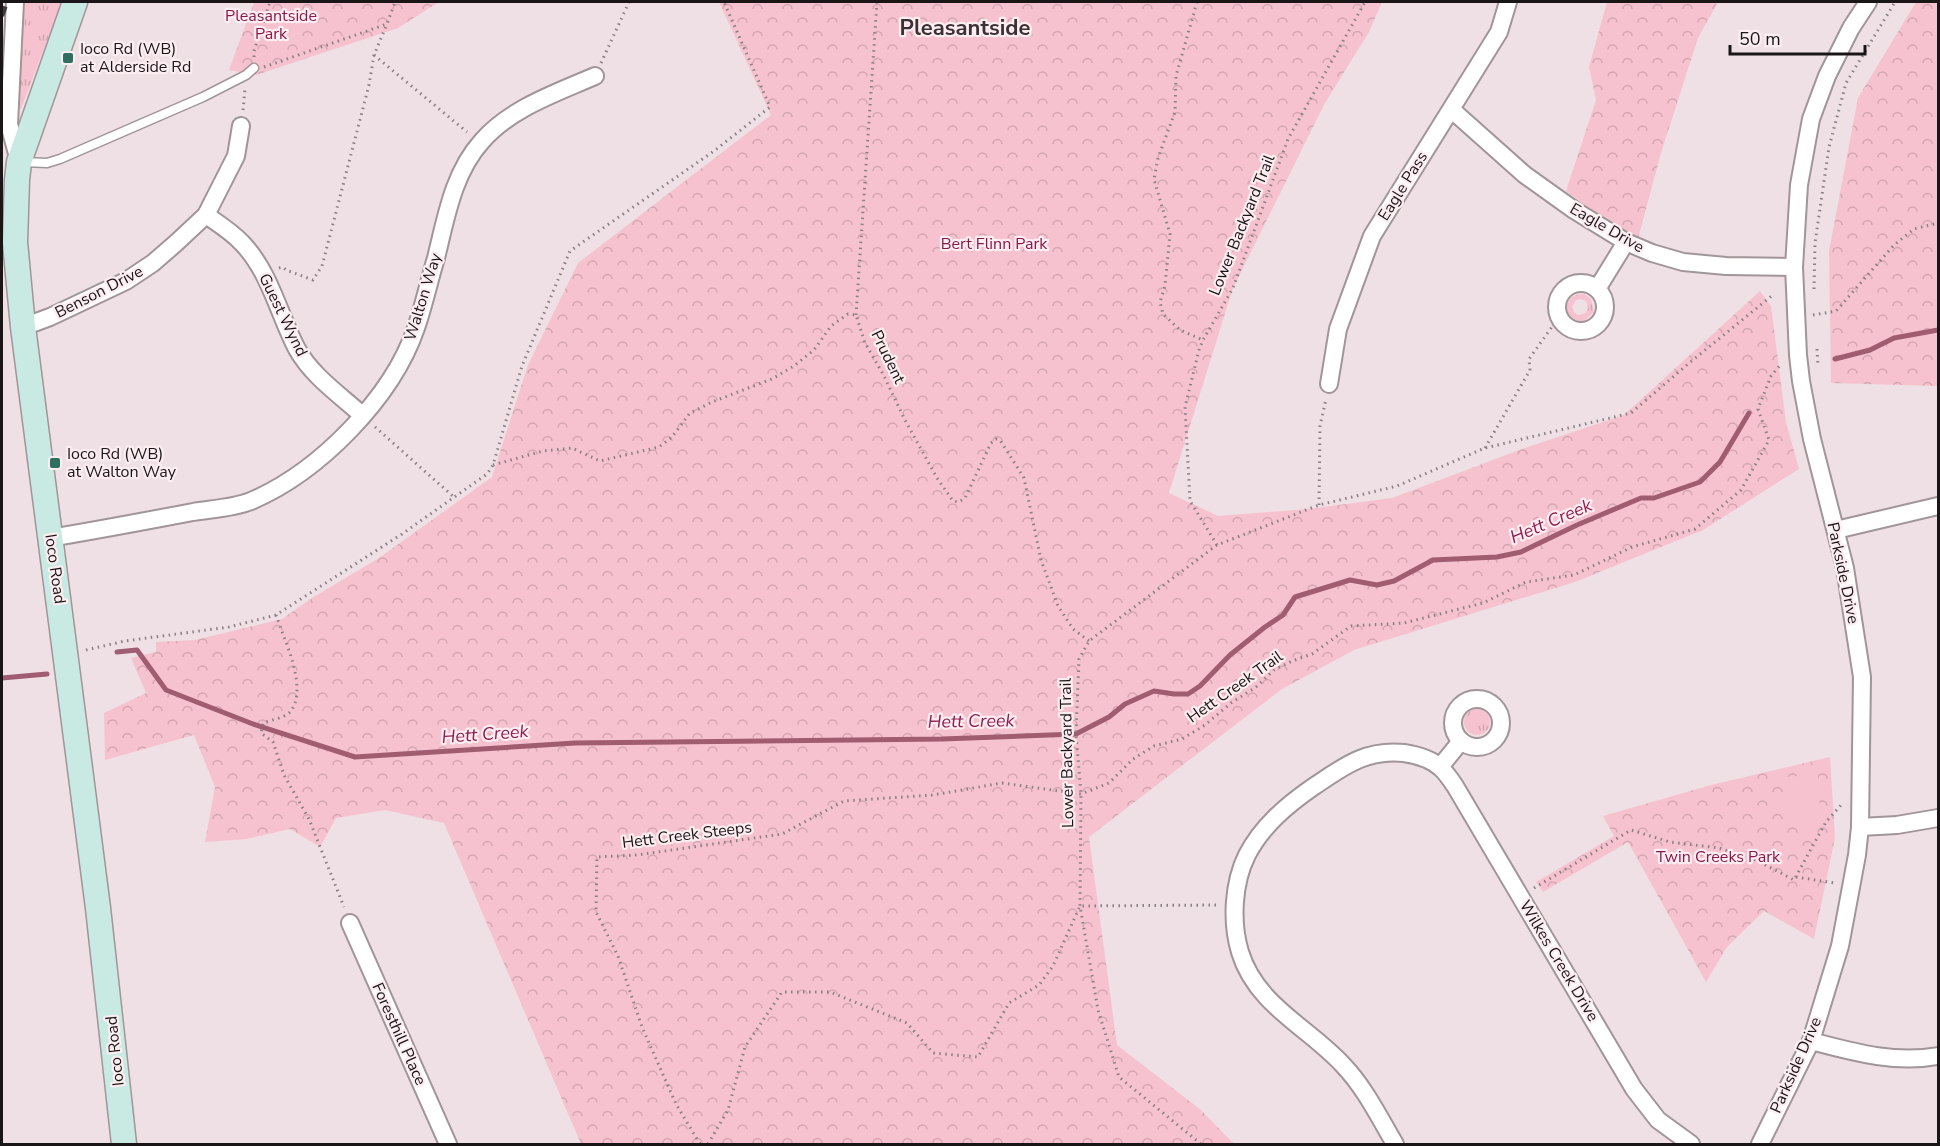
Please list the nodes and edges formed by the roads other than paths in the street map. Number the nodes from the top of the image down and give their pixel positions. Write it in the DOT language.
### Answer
graph roads {
  1 [pos="15,2"];
  2 [pos="75,2"];
  3 [pos="1508,2"];
  4 [pos="1868,2"];
  5 [pos="254,68"];
  6 [pos="595,76"];
  7 [pos="1452,110"];
  8 [pos="241,126"];
  9 [pos="19,162"];
  10 [pos="206,215"];
  11 [pos="1626,242"];
  12 [pos="1794,267"];
  13 [pos="1597,289"];
  14 [pos="23,327"];
  15 [pos="1329,384"];
  16 [pos="362,415"];
  17 [pos="1938,506"];
  18 [pos="1836,530"];
  19 [pos="50,538"];
  20 [pos="1461,741"];
  21 [pos="1440,768"];
  22 [pos="1938,818"];
  23 [pos="1860,827"];
  24 [pos="350,923"];
  25 [pos="1811,1041"];
  26 [pos="1938,1056"];
  27 [pos="124,1144"];
  28 [pos="448,1144"];
  29 [pos="1395,1144"];
  30 [pos="1691,1144"];
  31 [pos="1760,1144"];
  1 -- 9 [label="street"];
  2 -- 9 [label="main road, Ioco Road"];
  3 -- 7 [label="street, Eagle Pass"];
  4 -- 12 [label="street, Parkside Drive"];
  5 -- 9 [label="lane"];
  6 -- 16 [label="street, Walton Way"];
  7 -- 11 [label="street, Eagle Drive"];
  7 -- 15 [label="street, Eagle Pass"];
  8 -- 10 [label="street, Benson Drive"];
  9 -- 14 [label="main road, Ioco Road"];
  10 -- 14 [label="street, Benson Drive"];
  10 -- 16 [label="street, Guest Wynd"];
  11 -- 12 [label="street, Eagle Drive"];
  11 -- 13 [label="street"];
  12 -- 18 [label="street, Parkside Drive"];
  14 -- 19 [label="main road, Ioco Road"];
  16 -- 19 [label="street, Walton Way"];
  17 -- 18 [label="street"];
  18 -- 23 [label="street, Parkside Drive"];
  19 -- 27 [label="main road, Ioco Road"];
  20 -- 21 [label="street"];
  21 -- 29 [label="street, Wilkes Creek Drive"];
  21 -- 30 [label="street, Wilkes Creek Drive"];
  22 -- 23 [label="street"];
  23 -- 25 [label="street, Parkside Drive"];
  24 -- 28 [label="street, Foresthill Place"];
  25 -- 26 [label="street"];
  25 -- 31 [label="street, Parkside Drive"];
}
